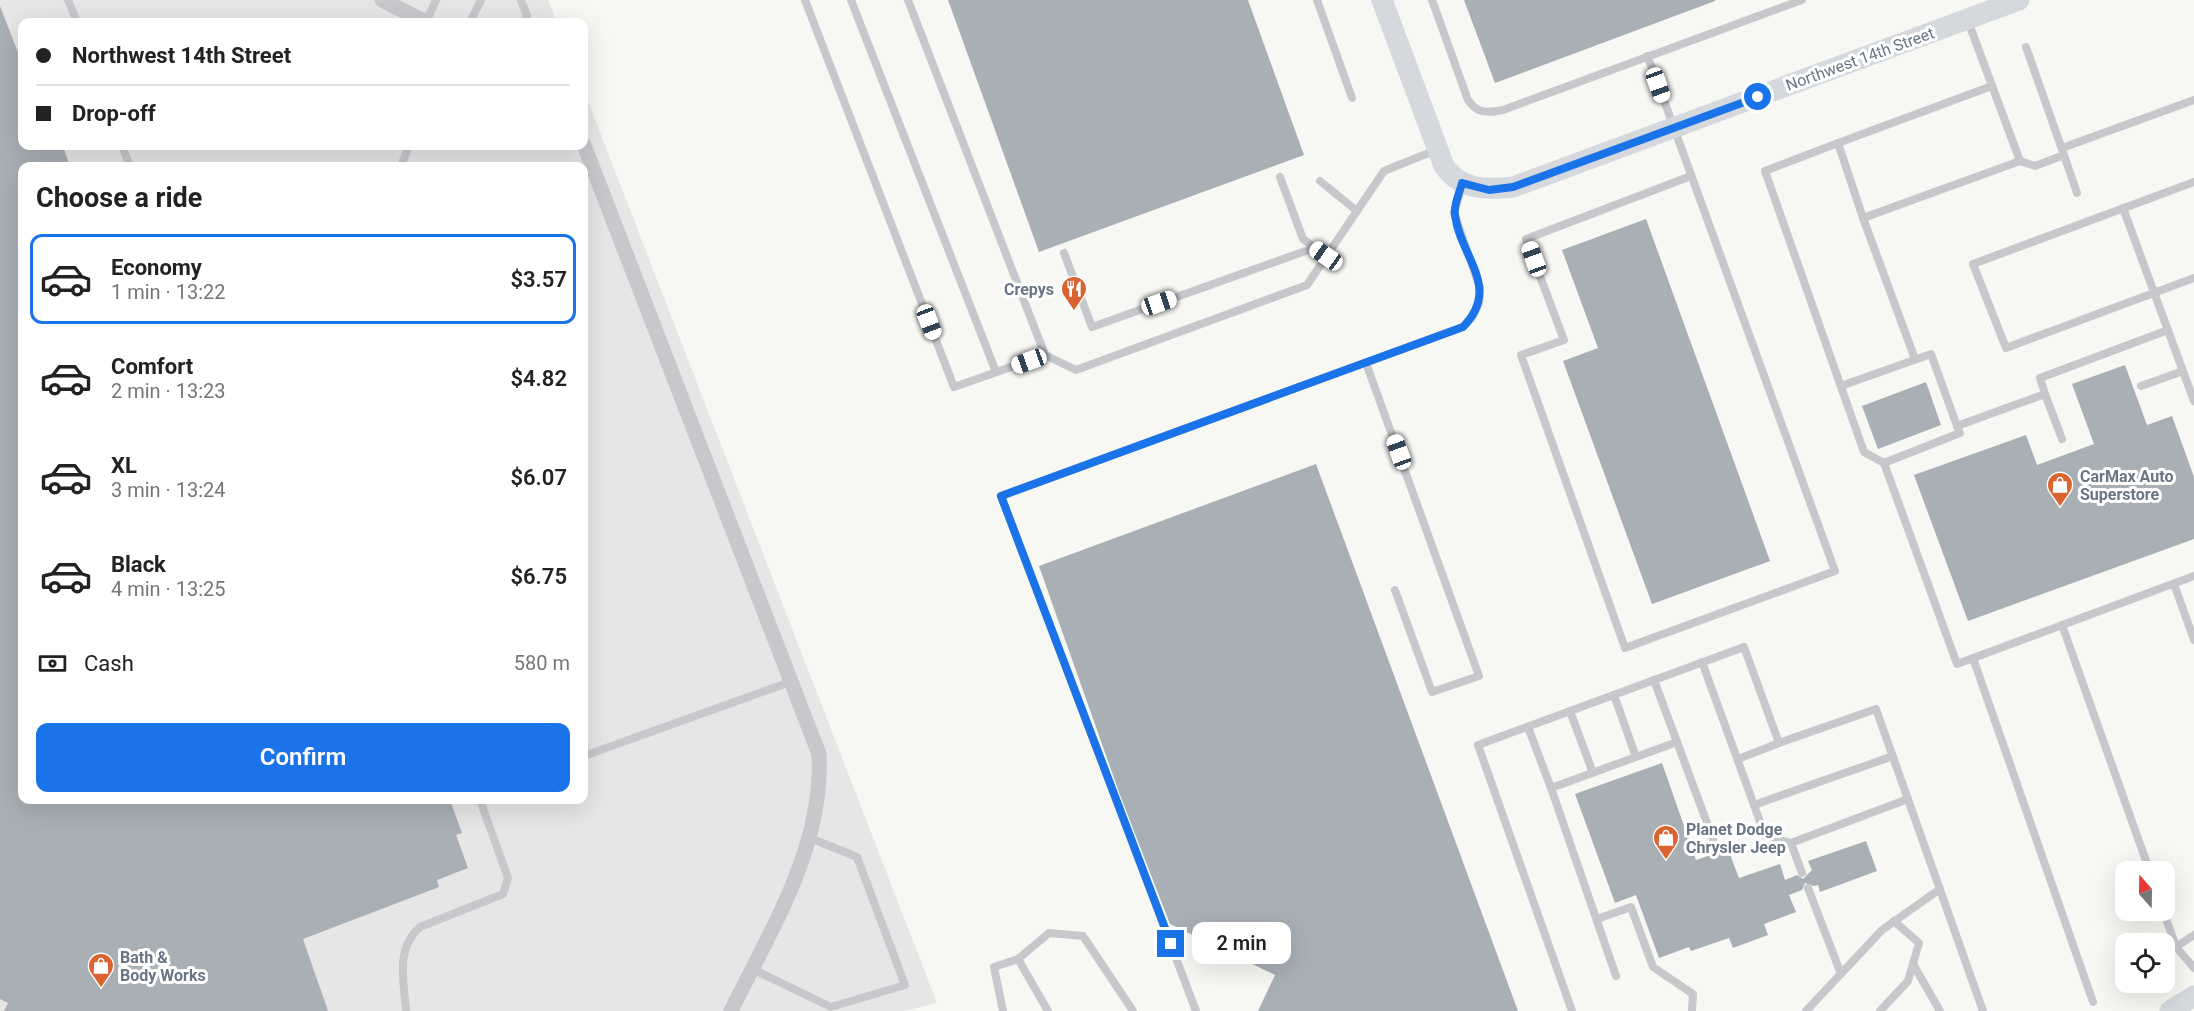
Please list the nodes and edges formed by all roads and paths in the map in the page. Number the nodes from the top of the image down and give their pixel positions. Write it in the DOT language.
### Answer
graph roads {
  1 [pos="68,0"];
  2 [pos="382,0"];
  3 [pos="436,0"];
  4 [pos="481,0"];
  5 [pos="521,0"];
  6 [pos="805,0"];
  7 [pos="851,0"];
  8 [pos="908,0"];
  9 [pos="1317,0"];
  10 [pos="1382,0"];
  11 [pos="1432,0"];
  12 [pos="1802,0"];
  13 [pos="2019,0"];
  14 [pos="1993,5"];
  15 [pos="75,18"];
  16 [pos="418,18"];
  17 [pos="428,18"];
  18 [pos="472,18"];
  19 [pos="526,18"];
  20 [pos="1968,19"];
  21 [pos="2026,47"];
  22 [pos="1647,56"];
  23 [pos="1992,86"];
  24 [pos="1352,98"];
  25 [pos="2194,100"];
  26 [pos="1674,128"];
  27 [pos="1838,143"];
  28 [pos="586,150"];
  29 [pos="1438,150"];
  30 [pos="2063,151"];
  31 [pos="2020,161"];
  32 [pos="1691,176"];
  33 [pos="1280,177"];
  34 [pos="1320,181"];
  35 [pos="2194,182"];
  36 [pos="1462,183"];
  37 [pos="2078,193"];
  38 [pos="2123,208"];
  39 [pos="1357,211"];
  40 [pos="1863,218"];
  41 [pos="1314,248"];
  42 [pos="1064,254"];
  43 [pos="1326,256"];
  44 [pos="2194,278"];
  45 [pos="2154,293"];
  46 [pos="2168,330"];
  47 [pos="1045,355"];
  48 [pos="1915,359"];
  49 [pos="1366,363"];
  50 [pos="2183,371"];
  51 [pos="996,372"];
  52 [pos="1841,386"];
  53 [pos="2141,386"];
  54 [pos="2045,394"];
  55 [pos="2194,401"];
  56 [pos="1957,426"];
  57 [pos="2062,439"];
  58 [pos="1884,463"];
  59 [pos="2194,576"];
  60 [pos="2174,584"];
  61 [pos="1395,590"];
  62 [pos="2062,625"];
  63 [pos="2194,640"];
  64 [pos="1973,658"];
  65 [pos="1702,662"];
  66 [pos="1654,680"];
  67 [pos="790,682"];
  68 [pos="1614,695"];
  69 [pos="1570,711"];
  70 [pos="1528,727"];
  71 [pos="1677,742"];
  72 [pos="1779,743"];
  73 [pos="588,755"];
  74 [pos="1893,756"];
  75 [pos="1636,757"];
  76 [pos="1738,759"];
  77 [pos="1593,773"];
  78 [pos="1551,788"];
  79 [pos="1908,799"];
  80 [pos="481,804"];
  81 [pos="1754,805"];
  82 [pos="810,838"];
  83 [pos="1713,839"];
  84 [pos="1791,843"];
  85 [pos="2146,861"];
  86 [pos="1802,873"];
  87 [pos="1808,888"];
  88 [pos="1940,889"];
  89 [pos="1597,920"];
  90 [pos="1894,921"];
  91 [pos="2167,921"];
  92 [pos="2194,935"];
  93 [pos="2176,947"];
  94 [pos="1018,959"];
  95 [pos="1913,964"];
  96 [pos="2194,968"];
  97 [pos="751,969"];
  98 [pos="1841,974"];
  99 [pos="1616,976"];
  100 [pos="2194,996"];
  101 [pos="2093,1002"];
  102 [pos="406,1011"];
  103 [pos="731,1011"];
  104 [pos="1003,1011"];
  105 [pos="1048,1011"];
  106 [pos="1132,1011"];
  107 [pos="1196,1011"];
  108 [pos="1572,1011"];
  109 [pos="1692,1011"];
  110 [pos="1806,1011"];
  111 [pos="1880,1011"];
  112 [pos="1940,1011"];
  113 [pos="1983,1011"];
  114 [pos="2170,1011"];
  1 -- 15 [label="lane"];
  2 -- 16 [label="street"];
  3 -- 17 [label="lane"];
  4 -- 18 [label="lane"];
  5 -- 19 [label="lane"];
  6 -- 51 [label="lane"];
  7 -- 51 [label="lane"];
  8 -- 47 [label="lane"];
  9 -- 24 [label="lane"];
  10 -- 29 [label="street"];
  11 -- 22 [label="lane"];
  12 -- 22 [label="lane"];
  13 -- 14 [label="street, Northwest 14th Street"];
  14 -- 20 [label="street, Northwest 14th Street"];
  20 -- 23 [label="lane"];
  20 -- 26 [label="street, Northwest 14th Street"];
  21 -- 30 [label="lane"];
  22 -- 26 [label="lane"];
  23 -- 27 [label="lane"];
  23 -- 31 [label="lane"];
  25 -- 30 [label="lane"];
  26 -- 32 [label="lane"];
  26 -- 36 [label="street, Northwest 14th Street"];
  27 -- 40 [label="lane"];
  27 -- 52 [label="lane"];
  28 -- 67 [label="street"];
  29 -- 36 [label="street"];
  29 -- 39 [label="lane"];
  30 -- 31 [label="lane"];
  30 -- 37 [label="lane"];
  31 -- 40 [label="lane"];
  32 -- 32 [label="lane"];
  33 -- 41 [label="lane"];
  34 -- 39 [label="lane"];
  35 -- 38 [label="lane"];
  36 -- 49 [label="lane"];
  38 -- 45 [label="lane"];
  38 -- 45 [label="lane"];
  39 -- 43 [label="lane"];
  40 -- 48 [label="lane"];
  41 -- 42 [label="lane"];
  41 -- 43 [label="lane"];
  43 -- 47 [label="lane"];
  44 -- 45 [label="lane"];
  45 -- 46 [label="lane"];
  46 -- 50 [label="lane"];
  46 -- 54 [label="lane"];
  47 -- 51 [label="lane"];
  48 -- 52 [label="lane"];
  48 -- 56 [label="lane"];
  49 -- 61 [label="lane"];
  49 -- 107 [label="lane"];
  50 -- 53 [label="lane"];
  50 -- 55 [label="lane"];
  52 -- 58 [label="lane"];
  54 -- 56 [label="lane"];
  54 -- 57 [label="lane"];
  56 -- 58 [label="lane"];
  58 -- 64 [label="lane"];
  59 -- 60 [label="lane"];
  60 -- 62 [label="lane"];
  60 -- 63 [label="lane"];
  62 -- 64 [label="lane"];
  62 -- 85 [label="lane"];
  64 -- 101 [label="lane"];
  65 -- 66 [label="lane"];
  65 -- 72 [label="lane"];
  65 -- 76 [label="lane"];
  66 -- 68 [label="lane"];
  66 -- 71 [label="lane"];
  67 -- 73 [label="lane"];
  67 -- 82 [label="street"];
  68 -- 69 [label="lane"];
  68 -- 75 [label="lane"];
  69 -- 70 [label="lane"];
  69 -- 77 [label="lane"];
  70 -- 78 [label="lane"];
  70 -- 108 [label="lane"];
  71 -- 75 [label="lane"];
  71 -- 83 [label="lane"];
  72 -- 74 [label="lane"];
  72 -- 76 [label="lane"];
  74 -- 79 [label="lane"];
  74 -- 81 [label="lane"];
  75 -- 77 [label="lane"];
  76 -- 81 [label="lane"];
  77 -- 78 [label="lane"];
  78 -- 89 [label="lane"];
  79 -- 84 [label="lane"];
  79 -- 88 [label="lane"];
  80 -- 102 [label="lane"];
  81 -- 84 [label="lane"];
  82 -- 97 [label="street"];
  82 -- 97 [label="lane"];
  84 -- 86 [label="lane"];
  87 -- 98 [label="lane"];
  88 -- 90 [label="lane"];
  88 -- 113 [label="lane"];
  89 -- 99 [label="lane"];
  89 -- 109 [label="lane"];
  90 -- 95 [label="lane"];
  90 -- 98 [label="lane"];
  91 -- 93 [label="lane"];
  92 -- 93 [label="lane"];
  93 -- 96 [label="lane"];
  94 -- 104 [label="lane"];
  94 -- 105 [label="lane"];
  94 -- 106 [label="lane"];
  95 -- 111 [label="lane"];
  95 -- 112 [label="lane"];
  97 -- 103 [label="street"];
  98 -- 110 [label="lane"];
  100 -- 114 [label="street"];
}
